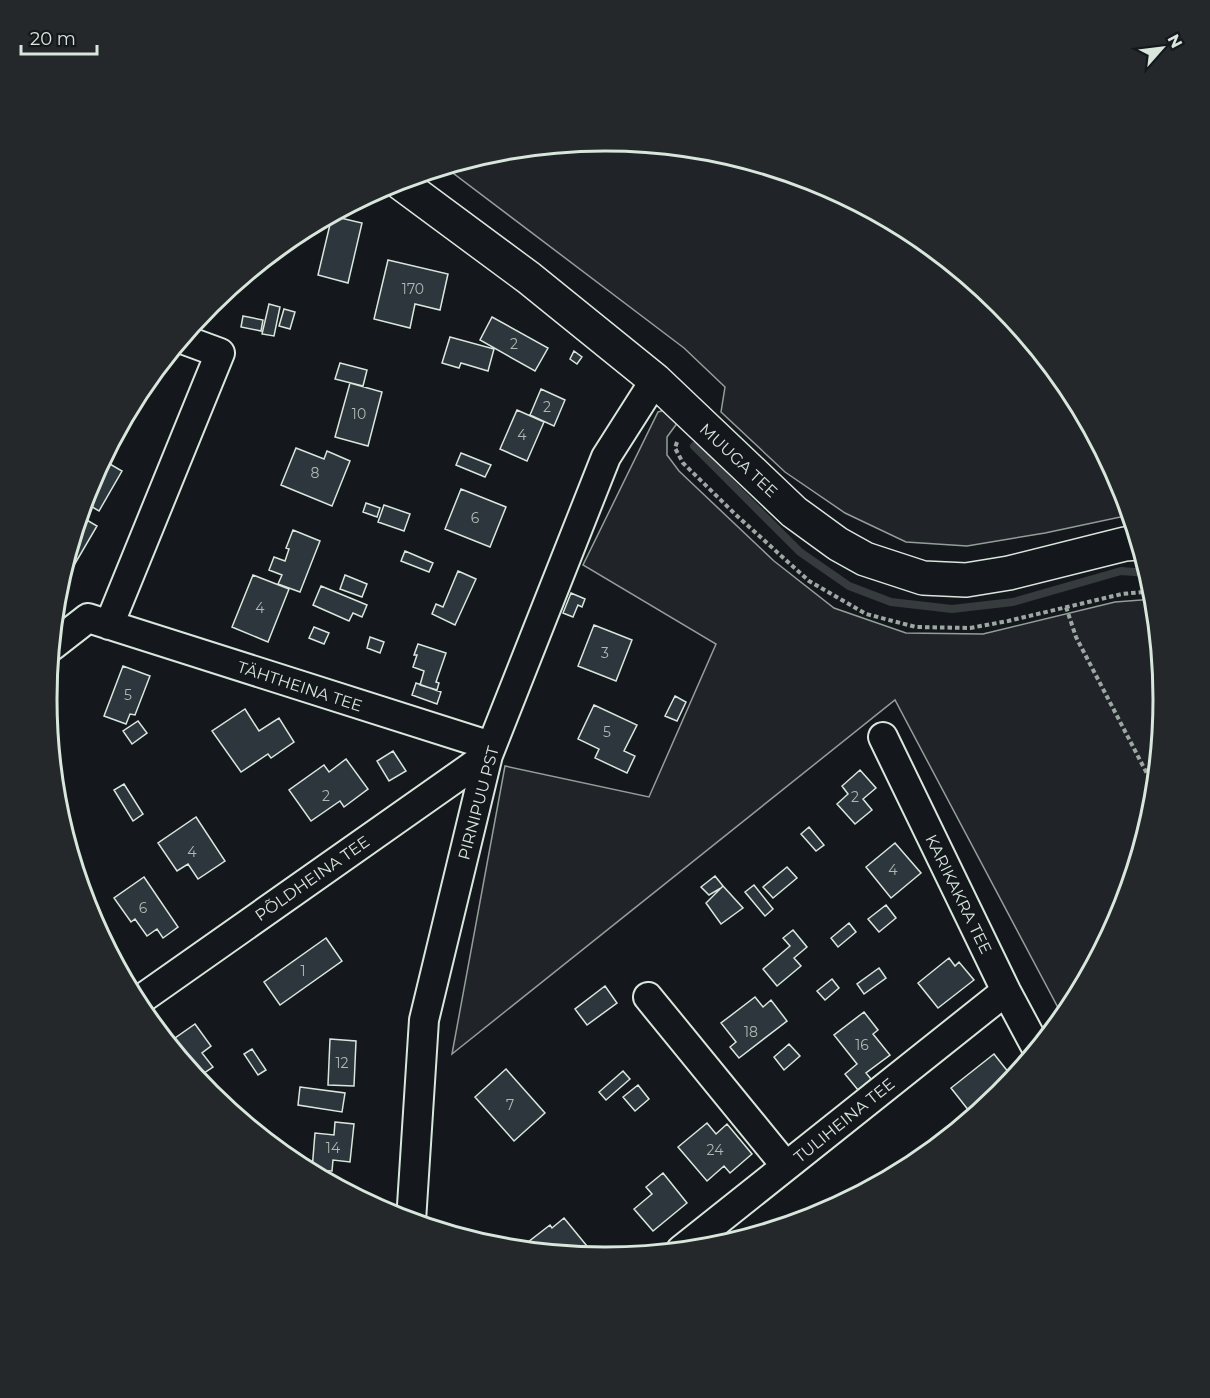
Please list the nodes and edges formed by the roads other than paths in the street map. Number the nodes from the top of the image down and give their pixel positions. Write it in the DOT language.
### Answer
graph roads {
  1 [pos="408,188"];
  2 [pos="190,342"];
  3 [pos="655,380"];
  4 [pos="1130,544"];
  5 [pos="109,625"];
  6 [pos="61,639"];
  7 [pos="883,737"];
  8 [pos="490,750"];
  9 [pos="1006,991"];
  10 [pos="145,996"];
  11 [pos="648,997"];
  12 [pos="1033,1041"];
  13 [pos="786,1166"];
  14 [pos="412,1211"];
  15 [pos="695,1239"];
  1 -- 3 [label="main road, MUUGA TEE"];
  2 -- 5 [label="street"];
  3 -- 4 [label="main road, MUUGA TEE"];
  3 -- 8 [label="street, PIRNIPUU PST"];
  5 -- 6 [label="street, TÄHTHEINA TEE"];
  5 -- 8 [label="street, TÄHTHEINA TEE"];
  7 -- 9 [label="street, KARIKAKRA TEE"];
  8 -- 10 [label="street, PÕLDHEINA TEE"];
  8 -- 14 [label="street, PIRNIPUU PST"];
  9 -- 12 [label="street, KARIKAKRA TEE"];
  9 -- 13 [label="street, TULIHEINA TEE"];
  11 -- 13 [label="street"];
  13 -- 15 [label="street, TULIHEINA TEE"];
}
